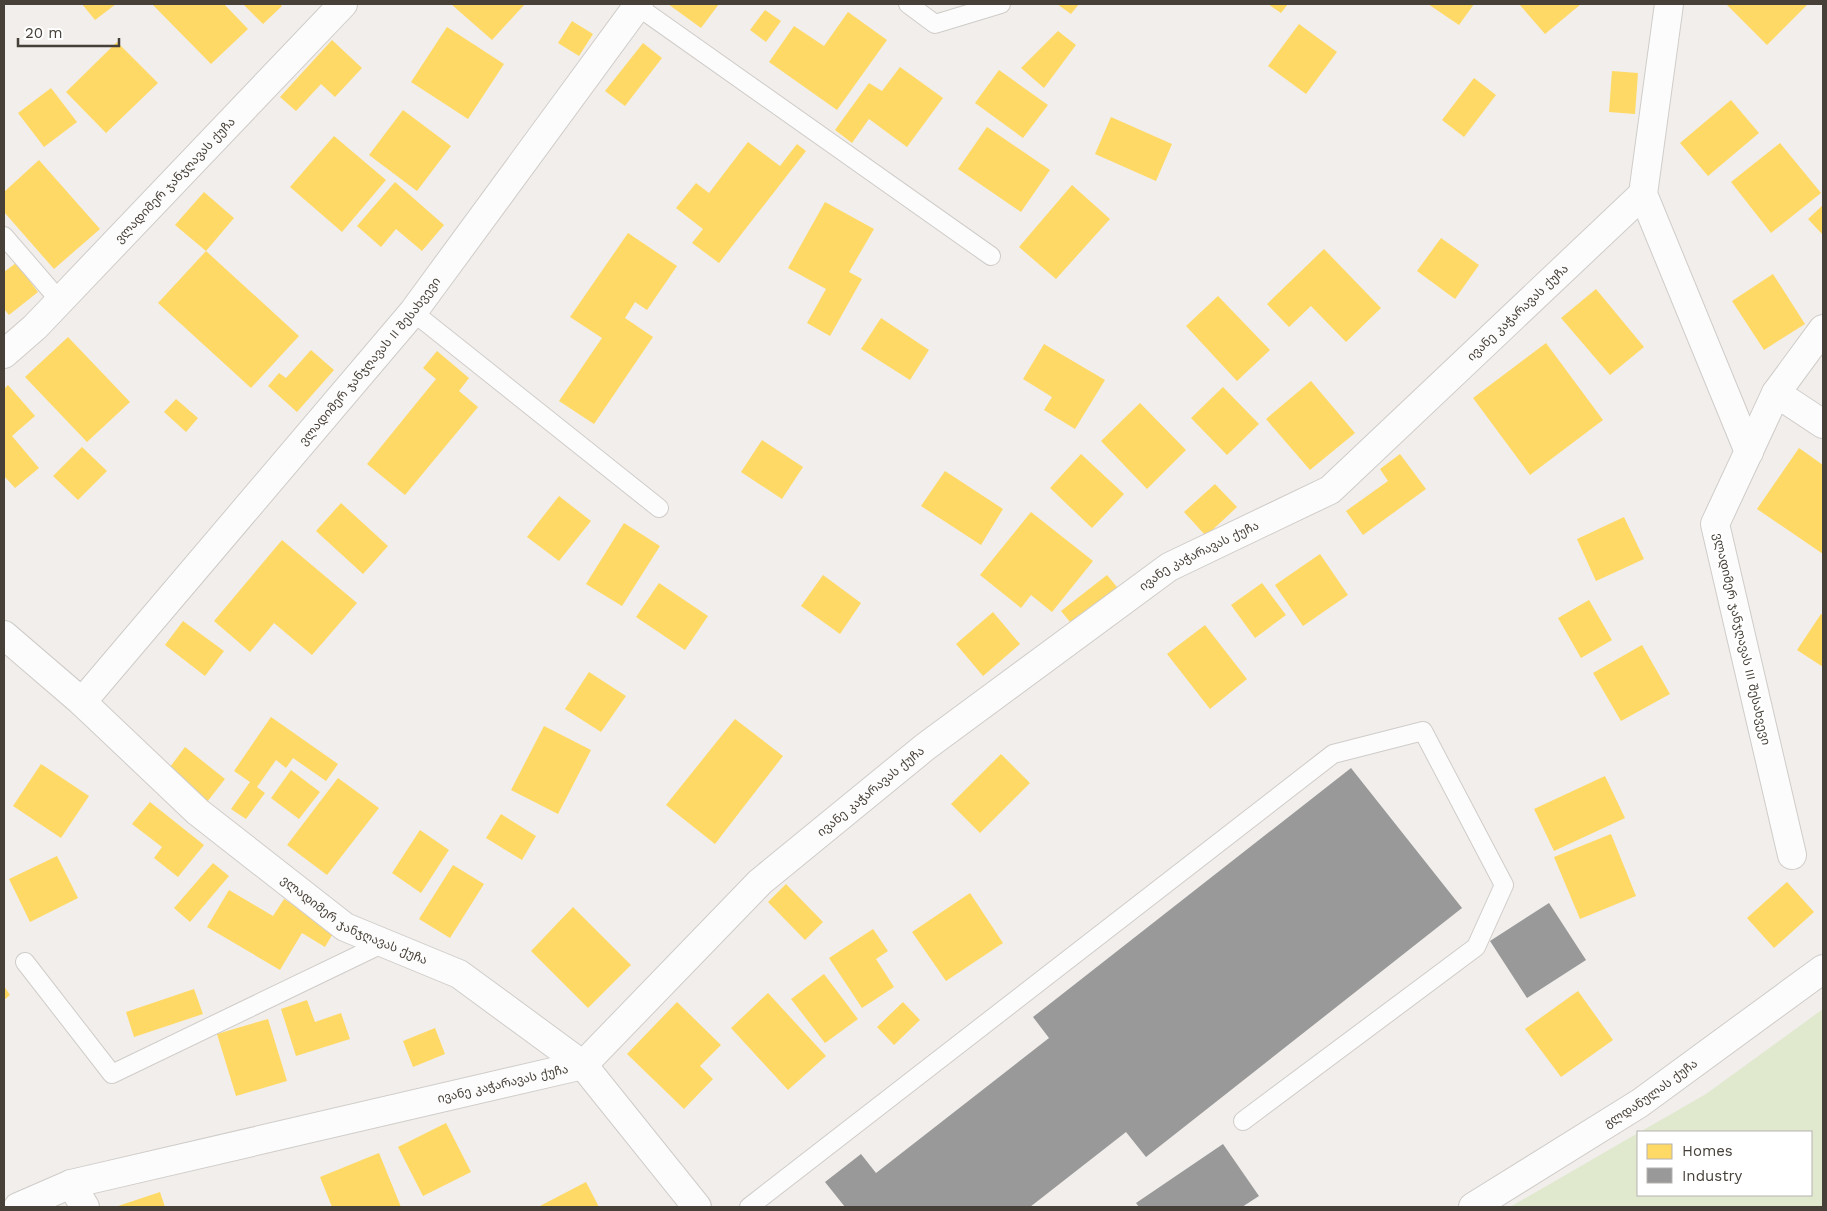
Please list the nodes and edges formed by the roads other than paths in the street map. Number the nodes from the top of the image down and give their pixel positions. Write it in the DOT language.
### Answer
graph roads {
  1 [pos="343,4"];
  2 [pos="908,4"];
  3 [pos="1002,4"];
  4 [pos="1669,4"];
  5 [pos="638,5"];
  6 [pos="1643,194"];
  7 [pos="4,236"];
  8 [pos="991,256"];
  9 [pos="60,300"];
  10 [pos="413,312"];
  11 [pos="1823,328"];
  12 [pos="4,354"];
  13 [pos="1776,393"];
  14 [pos="1823,424"];
  15 [pos="1748,452"];
  16 [pos="658,508"];
  17 [pos="4,635"];
  18 [pos="82,702"];
  19 [pos="1792,855"];
  20 [pos="384,943"];
  21 [pos="25,962"];
  22 [pos="1823,968"];
  23 [pos="583,1065"];
  24 [pos="1243,1121"];
  25 [pos="71,1184"];
  26 [pos="18,1207"];
  27 [pos="85,1207"];
  28 [pos="697,1207"];
  29 [pos="749,1207"];
  30 [pos="1473,1207"];
  1 -- 9 [label="street, ვლადიმერ ჯანჯღავას ქუჩა"];
  2 -- 3 [label="lane"];
  4 -- 6 [label="street"];
  5 -- 8 [label="lane"];
  5 -- 10 [label="street, ვლადიმერ ჯანჯღავას II შესახვევი"];
  6 -- 15 [label="street"];
  6 -- 23 [label="street, ივანე კაჭარავას ქუჩა"];
  7 -- 9 [label="lane"];
  9 -- 12 [label="street, ვლადიმერ ჯანჯღავას ქუჩა"];
  10 -- 16 [label="lane"];
  10 -- 18 [label="street, ვლადიმერ ჯანჯღავას II შესახვევი"];
  11 -- 13 [label="street, ვლადიმერ ჯანჯღავას III შესახვევი"];
  13 -- 14 [label="street"];
  13 -- 15 [label="street, ვლადიმერ ჯანჯღავას III შესახვევი"];
  15 -- 19 [label="street, ვლადიმერ ჯანჯღავას III შესახვევი"];
  17 -- 18 [label="street, ვლადიმერ ჯანჯღავას ქუჩა"];
  18 -- 20 [label="street, ვლადიმერ ჯანჯღავას ქუჩა"];
  20 -- 21 [label="lane"];
  20 -- 23 [label="street, ვლადიმერ ჯანჯღავას ქუჩა"];
  22 -- 30 [label="street, გლდანულას ქუჩა"];
  23 -- 25 [label="street, ივანე კაჭარავას ქუჩა"];
  23 -- 28 [label="street, ვლადიმერ ჯანჯღავას ქუჩა"];
  24 -- 29 [label="lane"];
  25 -- 26 [label="street, ივანე კაჭარავას ქუჩა"];
  25 -- 27 [label="street"];
}
